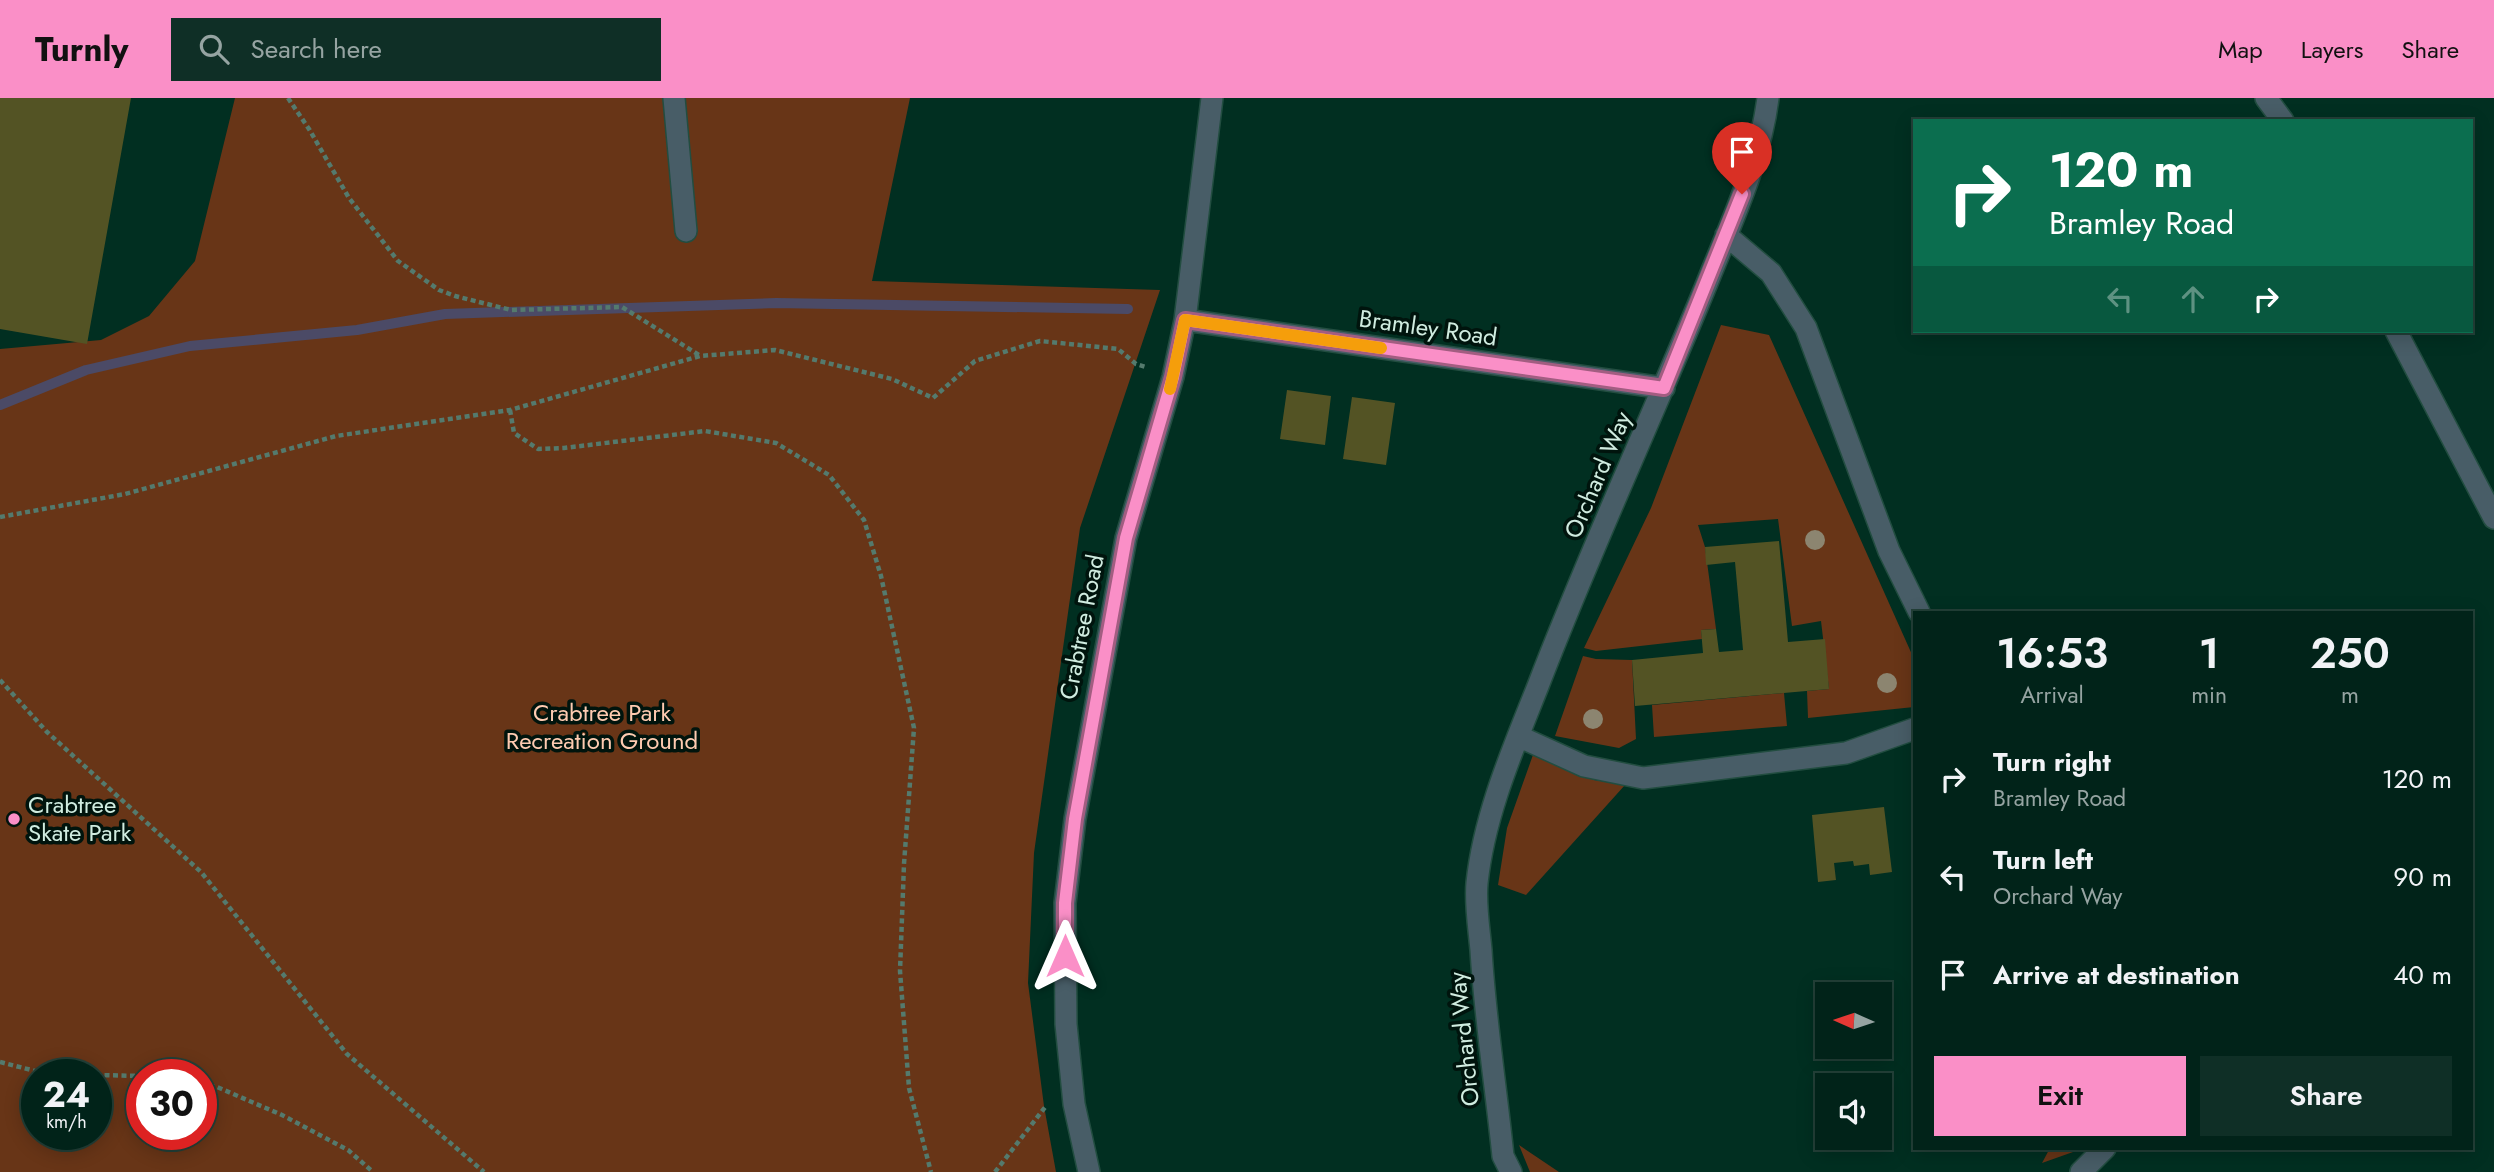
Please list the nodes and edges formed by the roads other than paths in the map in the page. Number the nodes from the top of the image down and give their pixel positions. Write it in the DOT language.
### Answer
graph roads {
  1 [pos="674,98"];
  2 [pos="1212,98"];
  3 [pos="1768,98"];
  4 [pos="2266,98"];
  5 [pos="2282,119"];
  6 [pos="685,231"];
  7 [pos="1726,234"];
  8 [pos="1185,320"];
  9 [pos="2397,333"];
  10 [pos="1664,388"];
  11 [pos="2494,518"];
  12 [pos="1919,611"];
  13 [pos="1913,729"];
  14 [pos="1518,736"];
  15 [pos="2103,1150"];
  16 [pos="1089,1172"];
  17 [pos="1511,1172"];
  18 [pos="2081,1172"];
  1 -- 6 [label="street"];
  2 -- 8 [label="street, Crabtree Road"];
  3 -- 7 [label="street, Orchard Way"];
  4 -- 5 [label="street"];
  7 -- 10 [label="street, Orchard Way"];
  7 -- 12 [label="street"];
  8 -- 10 [label="street, Bramley Road"];
  8 -- 16 [label="street, Crabtree Road"];
  9 -- 11 [label="street"];
  10 -- 14 [label="street, Orchard Way"];
  13 -- 14 [label="street"];
  14 -- 17 [label="street, Orchard Way"];
  15 -- 18 [label="street"];
}
